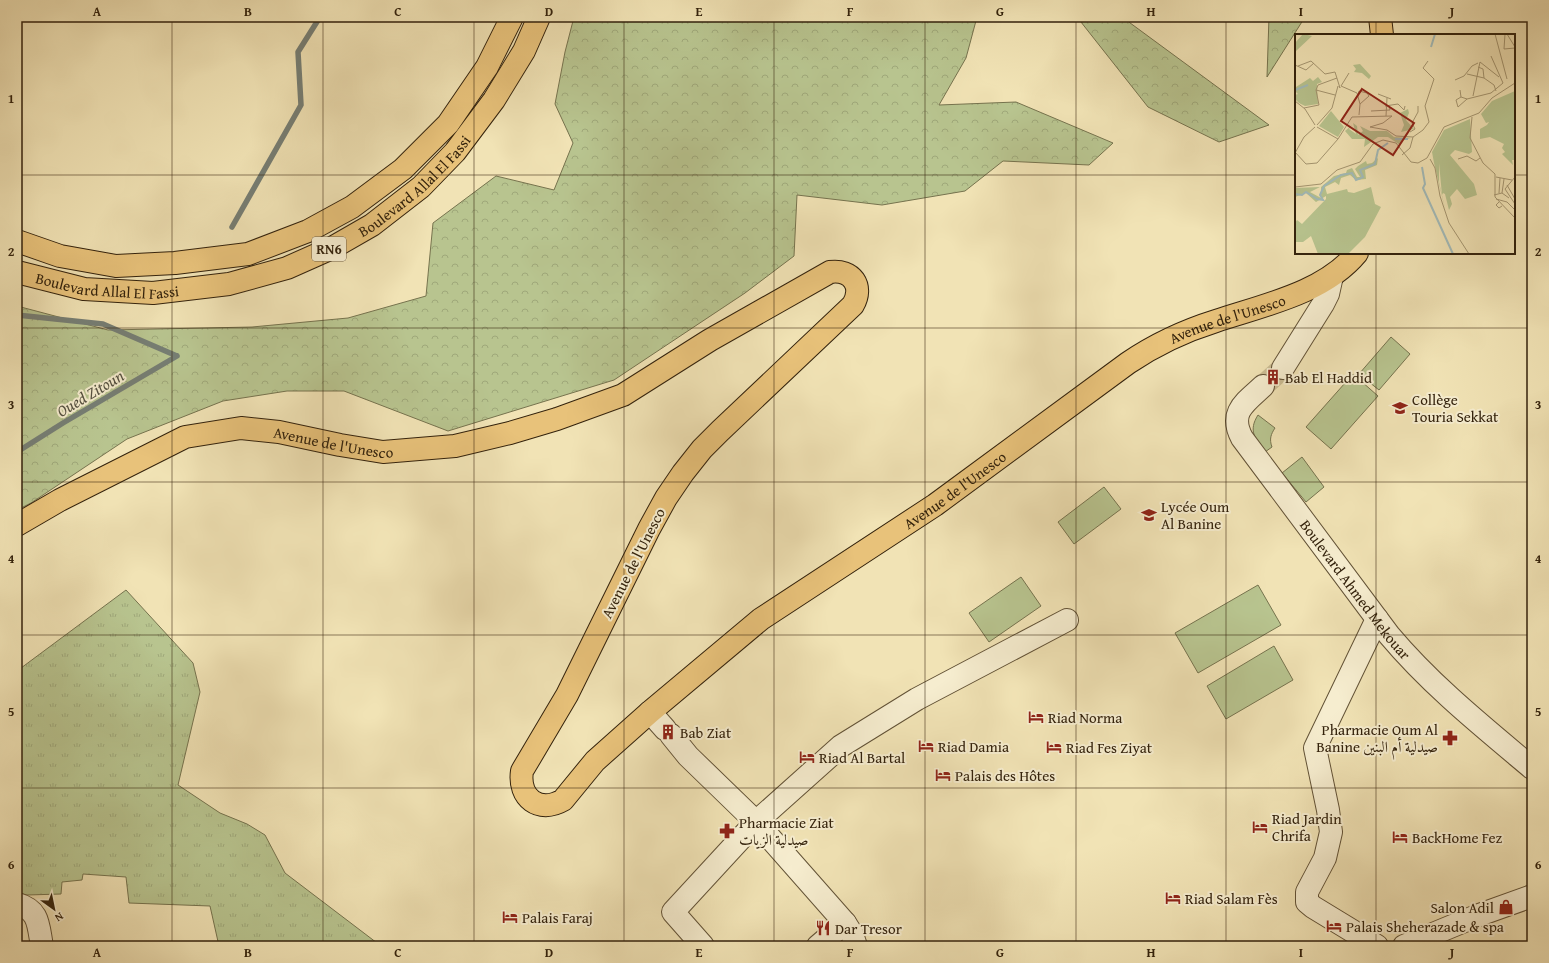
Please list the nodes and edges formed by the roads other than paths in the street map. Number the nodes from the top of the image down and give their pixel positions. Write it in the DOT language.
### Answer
graph roads {
  1 [pos="512,17"];
  2 [pos="539,17"];
  3 [pos="1380,17"];
  4 [pos="1382,34"];
  5 [pos="17,241"];
  6 [pos="1356,254"];
  7 [pos="17,272"];
  8 [pos="1332,276"];
  9 [pos="1284,368"];
  10 [pos="1263,386"];
  11 [pos="17,526"];
  12 [pos="1377,619"];
  13 [pos="1067,620"];
  14 [pos="650,712"];
  15 [pos="1532,768"];
  16 [pos="756,822"];
  17 [pos="1532,896"];
  18 [pos="17,904"];
  19 [pos="845,923"];
  20 [pos="42,946"];
  21 [pos="703,946"];
  22 [pos="818,946"];
  23 [pos="856,946"];
  24 [pos="1377,946"];
  25 [pos="1404,946"];
  1 -- 5 [label="main road, Boulevard Allal El Fassi / RN6"];
  2 -- 7 [label="main road, Boulevard Allal El Fassi / RN6"];
  3 -- 4 [label="main road"];
  6 -- 8 [label="main road, Avenue de l'Unesco"];
  8 -- 9 [label="street"];
  8 -- 14 [label="main road, Avenue de l'Unesco"];
  10 -- 12 [label="street, Boulevard Ahmed Mekouar"];
  11 -- 14 [label="main road, Avenue de l'Unesco"];
  12 -- 15 [label="street, Boulevard Ahmed Mekouar"];
  12 -- 24 [label="street"];
  13 -- 16 [label="street"];
  14 -- 16 [label="street"];
  16 -- 19 [label="street"];
  16 -- 21 [label="street"];
  17 -- 25 [label="street"];
  18 -- 20 [label="street"];
  19 -- 22 [label="street"];
  19 -- 23 [label="street"];
}
